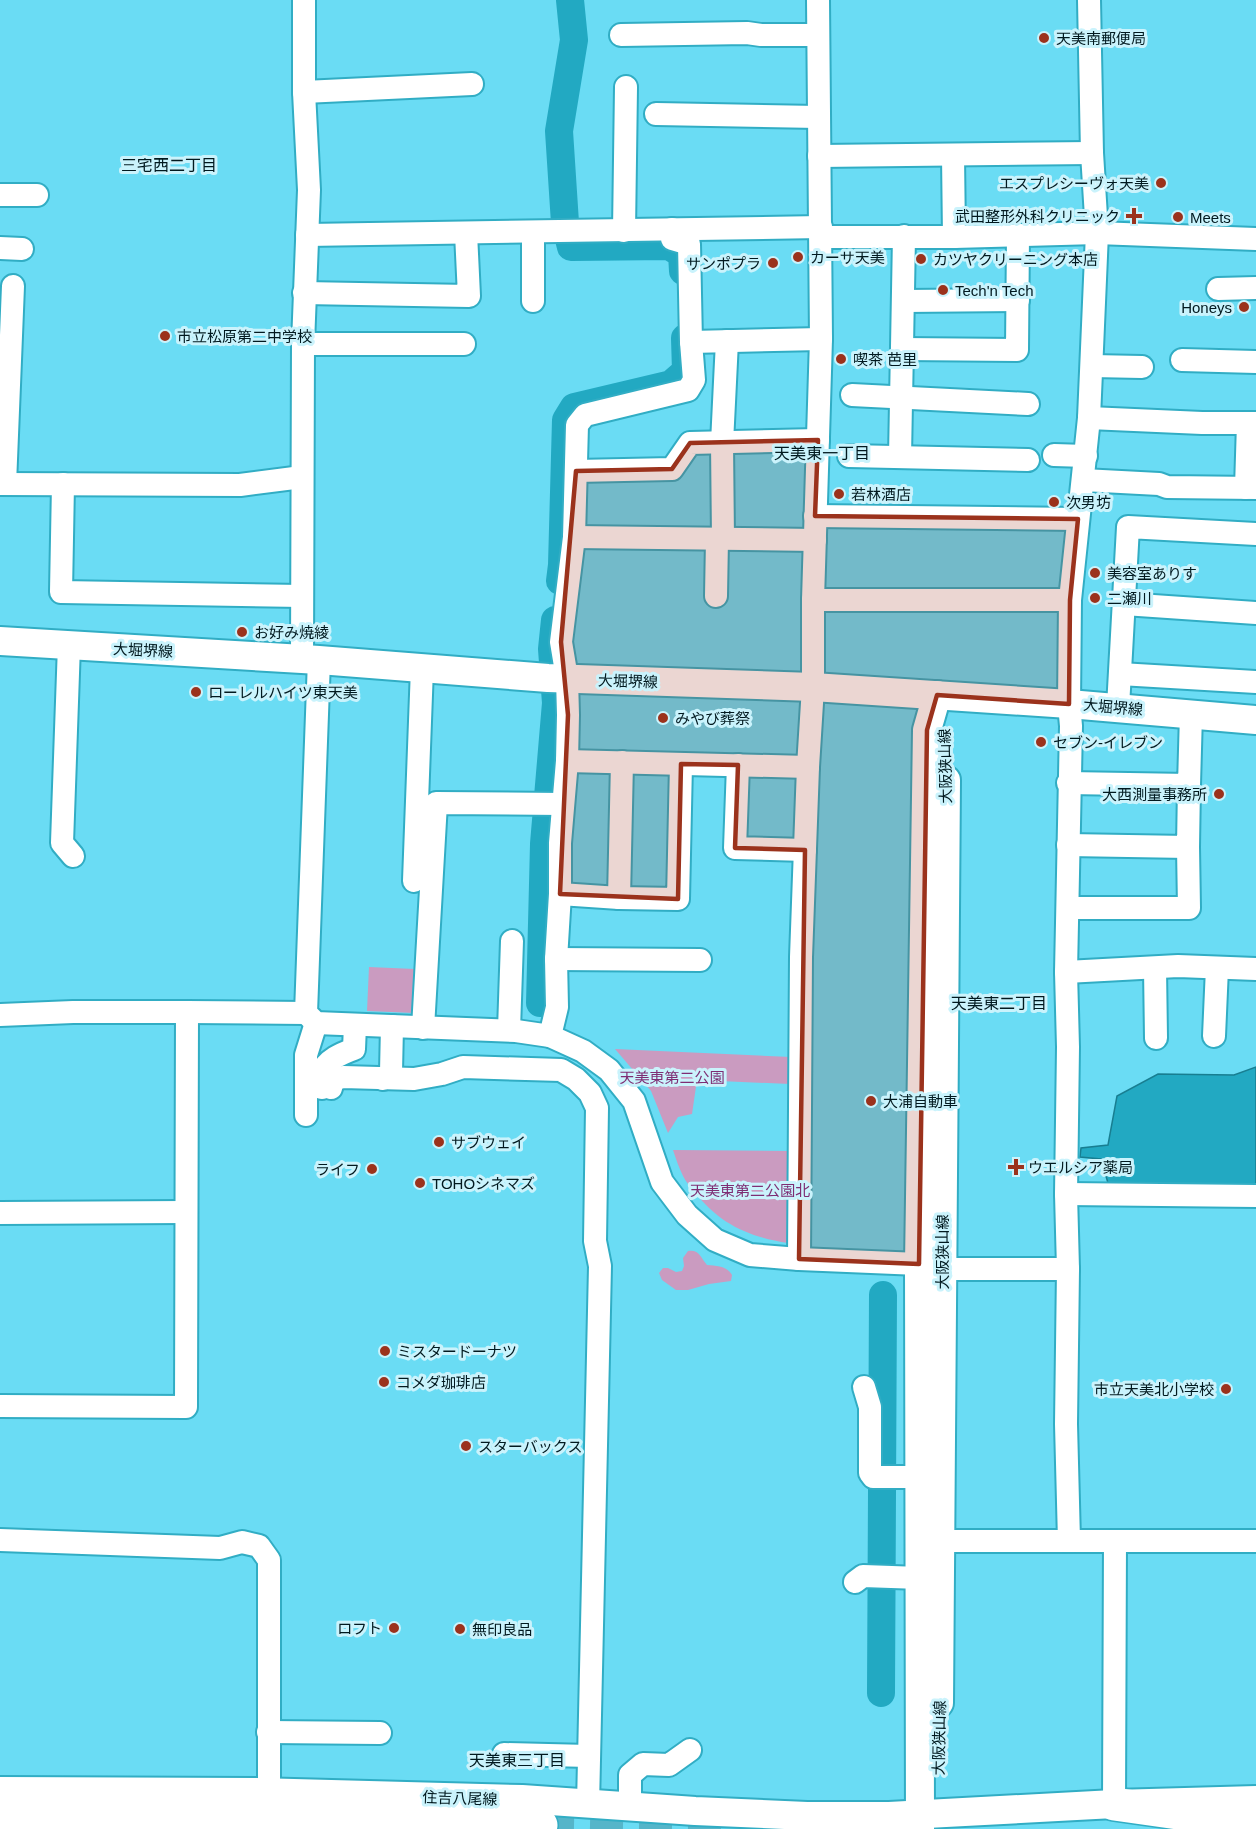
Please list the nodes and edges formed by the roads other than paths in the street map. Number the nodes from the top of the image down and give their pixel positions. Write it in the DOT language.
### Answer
graph roads {
  1 [pos="304,0"];
  2 [pos="818,0"];
  3 [pos="1089,0"];
  4 [pos="621,35"];
  5 [pos="818,35"];
  6 [pos="472,84"];
  7 [pos="626,87"];
  8 [pos="304,92"];
  9 [pos="656,114"];
  10 [pos="818,117"];
  11 [pos="1092,153"];
  12 [pos="953,155"];
  13 [pos="819,156"];
  14 [pos="0,195"];
  15 [pos="36,195"];
  16 [pos="672,229"];
  17 [pos="624,231"];
  18 [pos="821,232"];
  19 [pos="466,233"];
  20 [pos="533,233"];
  21 [pos="1097,233"];
  22 [pos="307,235"];
  23 [pos="1018,235"];
  24 [pos="904,236"];
  25 [pos="954,237"];
  26 [pos="1256,239"];
  27 [pos="13,286"];
  28 [pos="1256,288"];
  29 [pos="1218,289"];
  30 [pos="304,292"];
  31 [pos="532,300"];
  32 [pos="1018,300"];
  33 [pos="904,301"];
  34 [pos="6,314"];
  35 [pos="821,339"];
  36 [pos="727,341"];
  37 [pos="691,342"];
  38 [pos="303,344"];
  39 [pos="464,345"];
  40 [pos="902,349"];
  41 [pos="1182,360"];
  42 [pos="1256,362"];
  43 [pos="5,366"];
  44 [pos="1092,366"];
  45 [pos="1142,367"];
  46 [pos="852,395"];
  47 [pos="901,397"];
  48 [pos="1028,404"];
  49 [pos="1089,418"];
  50 [pos="1252,423"];
  51 [pos="818,440"];
  52 [pos="722,443"];
  53 [pos="1054,455"];
  54 [pos="849,456"];
  55 [pos="1086,456"];
  56 [pos="900,458"];
  57 [pos="1028,460"];
  58 [pos="576,471"];
  59 [pos="302,477"];
  60 [pos="1083,480"];
  61 [pos="2,484"];
  62 [pos="63,484"];
  63 [pos="1251,488"];
  64 [pos="815,516"];
  65 [pos="1078,519"];
  66 [pos="1256,534"];
  67 [pos="574,537"];
  68 [pos="720,539"];
  69 [pos="815,540"];
  70 [pos="302,596"];
  71 [pos="716,596"];
  72 [pos="813,600"];
  73 [pos="1070,600"];
  74 [pos="1124,604"];
  75 [pos="1256,613"];
  76 [pos="0,641"];
  77 [pos="69,645"];
  78 [pos="311,660"];
  79 [pos="422,668"];
  80 [pos="1120,674"];
  81 [pos="558,678"];
  82 [pos="1256,682"];
  83 [pos="813,687"];
  84 [pos="937,695"];
  85 [pos="1069,704"];
  86 [pos="1118,707"];
  87 [pos="1191,714"];
  88 [pos="1256,720"];
  89 [pos="567,760"];
  90 [pos="622,762"];
  91 [pos="681,764"];
  92 [pos="738,765"];
  93 [pos="808,767"];
  94 [pos="1068,783"];
  95 [pos="1189,785"];
  96 [pos="563,804"];
  97 [pos="1068,845"];
  98 [pos="1188,847"];
  99 [pos="805,850"];
  100 [pos="73,856"];
  101 [pos="414,881"];
  102 [pos="560,894"];
  103 [pos="619,898"];
  104 [pos="1068,908"];
  105 [pos="512,941"];
  106 [pos="556,959"];
  107 [pos="700,960"];
  108 [pos="1155,968"];
  109 [pos="1217,968"];
  110 [pos="1256,969"];
  111 [pos="1066,972"];
  112 [pos="187,1012"];
  113 [pos="0,1015"];
  114 [pos="311,1018"];
  115 [pos="356,1025"];
  116 [pos="392,1026"];
  117 [pos="423,1028"];
  118 [pos="510,1030"];
  119 [pos="550,1036"];
  120 [pos="1214,1036"];
  121 [pos="1156,1038"];
  122 [pos="354,1049"];
  123 [pos="358,1078"];
  124 [pos="383,1079"];
  125 [pos="306,1115"];
  126 [pos="1066,1194"];
  127 [pos="1256,1196"];
  128 [pos="186,1212"];
  129 [pos="0,1213"];
  130 [pos="799,1259"];
  131 [pos="930,1266"];
  132 [pos="1068,1269"];
  133 [pos="864,1387"];
  134 [pos="0,1406"];
  135 [pos="896,1477"];
  136 [pos="0,1540"];
  137 [pos="941,1541"];
  138 [pos="1069,1541"];
  139 [pos="1115,1541"];
  140 [pos="1256,1541"];
  141 [pos="874,1578"];
  142 [pos="920,1578"];
  143 [pos="268,1732"];
  144 [pos="380,1733"];
  145 [pos="690,1750"];
  146 [pos="504,1754"];
  147 [pos="589,1755"];
  148 [pos="0,1791"];
  149 [pos="269,1793"];
  150 [pos="1256,1800"];
  151 [pos="1114,1804"];
  152 [pos="588,1805"];
  153 [pos="630,1807"];
  154 [pos="0,1817"];
  155 [pos="929,1821"];
  156 [pos="1256,1822"];
  157 [pos="541,1825"];
  1 -- 8 [label="street"];
  2 -- 5 [label="street"];
  3 -- 11 [label="street"];
  4 -- 5 [label="street"];
  5 -- 10 [label="street"];
  6 -- 8 [label="street"];
  7 -- 17 [label="street"];
  8 -- 22 [label="street"];
  9 -- 10 [label="street"];
  10 -- 13 [label="street"];
  11 -- 12 [label="street"];
  11 -- 21 [label="street"];
  12 -- 13 [label="street"];
  12 -- 25 [label="street"];
  13 -- 18 [label="street"];
  14 -- 15 [label="street"];
  16 -- 17 [label="street"];
  16 -- 18 [label="street"];
  16 -- 37 [label="street"];
  17 -- 20 [label="street"];
  18 -- 24 [label="street"];
  18 -- 35 [label="street"];
  19 -- 20 [label="street"];
  19 -- 22 [label="street"];
  19 -- 30 [label="street"];
  20 -- 31 [label="street"];
  21 -- 23 [label="street"];
  21 -- 26 [label="street"];
  21 -- 44 [label="street"];
  22 -- 30 [label="street"];
  23 -- 25 [label="street"];
  23 -- 32 [label="street"];
  24 -- 25 [label="street"];
  24 -- 33 [label="street"];
  27 -- 34 [label="street"];
  28 -- 29 [label="street"];
  30 -- 38 [label="street"];
  32 -- 33 [label="street"];
  32 -- 40 [label="street"];
  33 -- 40 [label="street"];
  34 -- 43 [label="street"];
  35 -- 36 [label="street"];
  35 -- 51 [label="street"];
  36 -- 37 [label="street"];
  36 -- 52 [label="street"];
  37 -- 58 [label="street"];
  38 -- 39 [label="street"];
  38 -- 59 [label="street"];
  40 -- 47 [label="street"];
  41 -- 42 [label="street"];
  43 -- 61 [label="street"];
  44 -- 45 [label="street"];
  44 -- 49 [label="street"];
  46 -- 47 [label="street"];
  47 -- 48 [label="street"];
  47 -- 56 [label="street"];
  49 -- 50 [label="street"];
  49 -- 55 [label="street"];
  50 -- 63 [label="street"];
  51 -- 52 [label="street"];
  51 -- 64 [label="street"];
  52 -- 58 [label="street"];
  52 -- 68 [label="street"];
  53 -- 55 [label="street"];
  54 -- 56 [label="street"];
  55 -- 60 [label="street"];
  56 -- 57 [label="street"];
  58 -- 67 [label="street"];
  59 -- 62 [label="street"];
  59 -- 70 [label="street"];
  60 -- 63 [label="street"];
  60 -- 65 [label="street"];
  61 -- 62 [label="street"];
  62 -- 70 [label="street"];
  64 -- 65 [label="street"];
  64 -- 69 [label="street"];
  65 -- 73 [label="street"];
  66 -- 74 [label="street"];
  67 -- 68 [label="street"];
  67 -- 81 [label="street"];
  68 -- 69 [label="street"];
  68 -- 71 [label="street"];
  69 -- 72 [label="street"];
  70 -- 78 [label="street"];
  72 -- 73 [label="street"];
  72 -- 83 [label="street"];
  73 -- 85 [label="street"];
  74 -- 75 [label="street"];
  74 -- 80 [label="street"];
  76 -- 77 [label="main road, 大堀堺線"];
  77 -- 78 [label="main road, 大堀堺線"];
  77 -- 100 [label="street"];
  78 -- 79 [label="main road, 大堀堺線"];
  78 -- 114 [label="street"];
  79 -- 81 [label="main road, 大堀堺線"];
  79 -- 101 [label="street"];
  80 -- 82 [label="street"];
  80 -- 86 [label="street"];
  81 -- 83 [label="main road, 大堀堺線"];
  81 -- 89 [label="street"];
  83 -- 84 [label="main road, 大堀堺線"];
  83 -- 93 [label="street"];
  84 -- 85 [label="main road, 大堀堺線"];
  84 -- 131 [label="main road, 大阪狭山線"];
  85 -- 86 [label="main road, 大堀堺線"];
  85 -- 94 [label="street"];
  86 -- 87 [label="main road, 大堀堺線"];
  87 -- 88 [label="main road, 大堀堺線"];
  87 -- 95 [label="street"];
  89 -- 90 [label="street"];
  89 -- 96 [label="street"];
  90 -- 91 [label="street"];
  90 -- 103 [label="street"];
  91 -- 92 [label="street"];
  91 -- 103 [label="street"];
  92 -- 93 [label="street"];
  92 -- 99 [label="street"];
  93 -- 99 [label="street"];
  94 -- 95 [label="street"];
  94 -- 97 [label="street"];
  95 -- 98 [label="street"];
  96 -- 102 [label="street"];
  96 -- 117 [label="street"];
  97 -- 98 [label="street"];
  97 -- 104 [label="street"];
  98 -- 104 [label="street"];
  99 -- 130 [label="street"];
  102 -- 103 [label="street"];
  102 -- 106 [label="street"];
  104 -- 111 [label="street"];
  105 -- 118 [label="street"];
  106 -- 107 [label="street"];
  106 -- 119 [label="street"];
  108 -- 109 [label="street"];
  108 -- 111 [label="street"];
  108 -- 121 [label="street"];
  109 -- 110 [label="street"];
  109 -- 120 [label="street"];
  111 -- 126 [label="street"];
  112 -- 113 [label="street"];
  112 -- 114 [label="street"];
  112 -- 128 [label="street"];
  114 -- 115 [label="street"];
  114 -- 125 [label="street"];
  115 -- 116 [label="street"];
  115 -- 122 [label="street"];
  116 -- 117 [label="street"];
  116 -- 124 [label="street"];
  117 -- 118 [label="street"];
  118 -- 119 [label="street"];
  119 -- 130 [label="street"];
  122 -- 123 [label="street"];
  122 -- 123 [label="street"];
  123 -- 124 [label="street"];
  124 -- 147 [label="street"];
  126 -- 127 [label="street"];
  126 -- 132 [label="street"];
  128 -- 129 [label="street"];
  128 -- 134 [label="street"];
  130 -- 131 [label="street"];
  131 -- 132 [label="street"];
  131 -- 135 [label="main road, 大阪狭山線"];
  131 -- 137 [label="main road, 大阪狭山線"];
  132 -- 138 [label="street"];
  133 -- 135 [label="street"];
  135 -- 142 [label="main road, 大阪狭山線"];
  136 -- 143 [label="street"];
  137 -- 138 [label="street"];
  137 -- 155 [label="main road, 大阪狭山線"];
  138 -- 139 [label="street"];
  139 -- 140 [label="street"];
  139 -- 151 [label="street"];
  141 -- 142 [label="street"];
  142 -- 155 [label="main road, 大阪狭山線"];
  143 -- 144 [label="street"];
  143 -- 149 [label="street"];
  145 -- 153 [label="street"];
  146 -- 147 [label="street"];
  147 -- 152 [label="street"];
  148 -- 149 [label="main road, 住吉八尾線"];
  149 -- 152 [label="main road, 住吉八尾線"];
  150 -- 151 [label="main road"];
  151 -- 155 [label="main road"];
  151 -- 156 [label="highway"];
  152 -- 153 [label="main road, 住吉八尾線"];
  153 -- 155 [label="main road, 住吉八尾線"];
  154 -- 157 [label="highway"];
}
